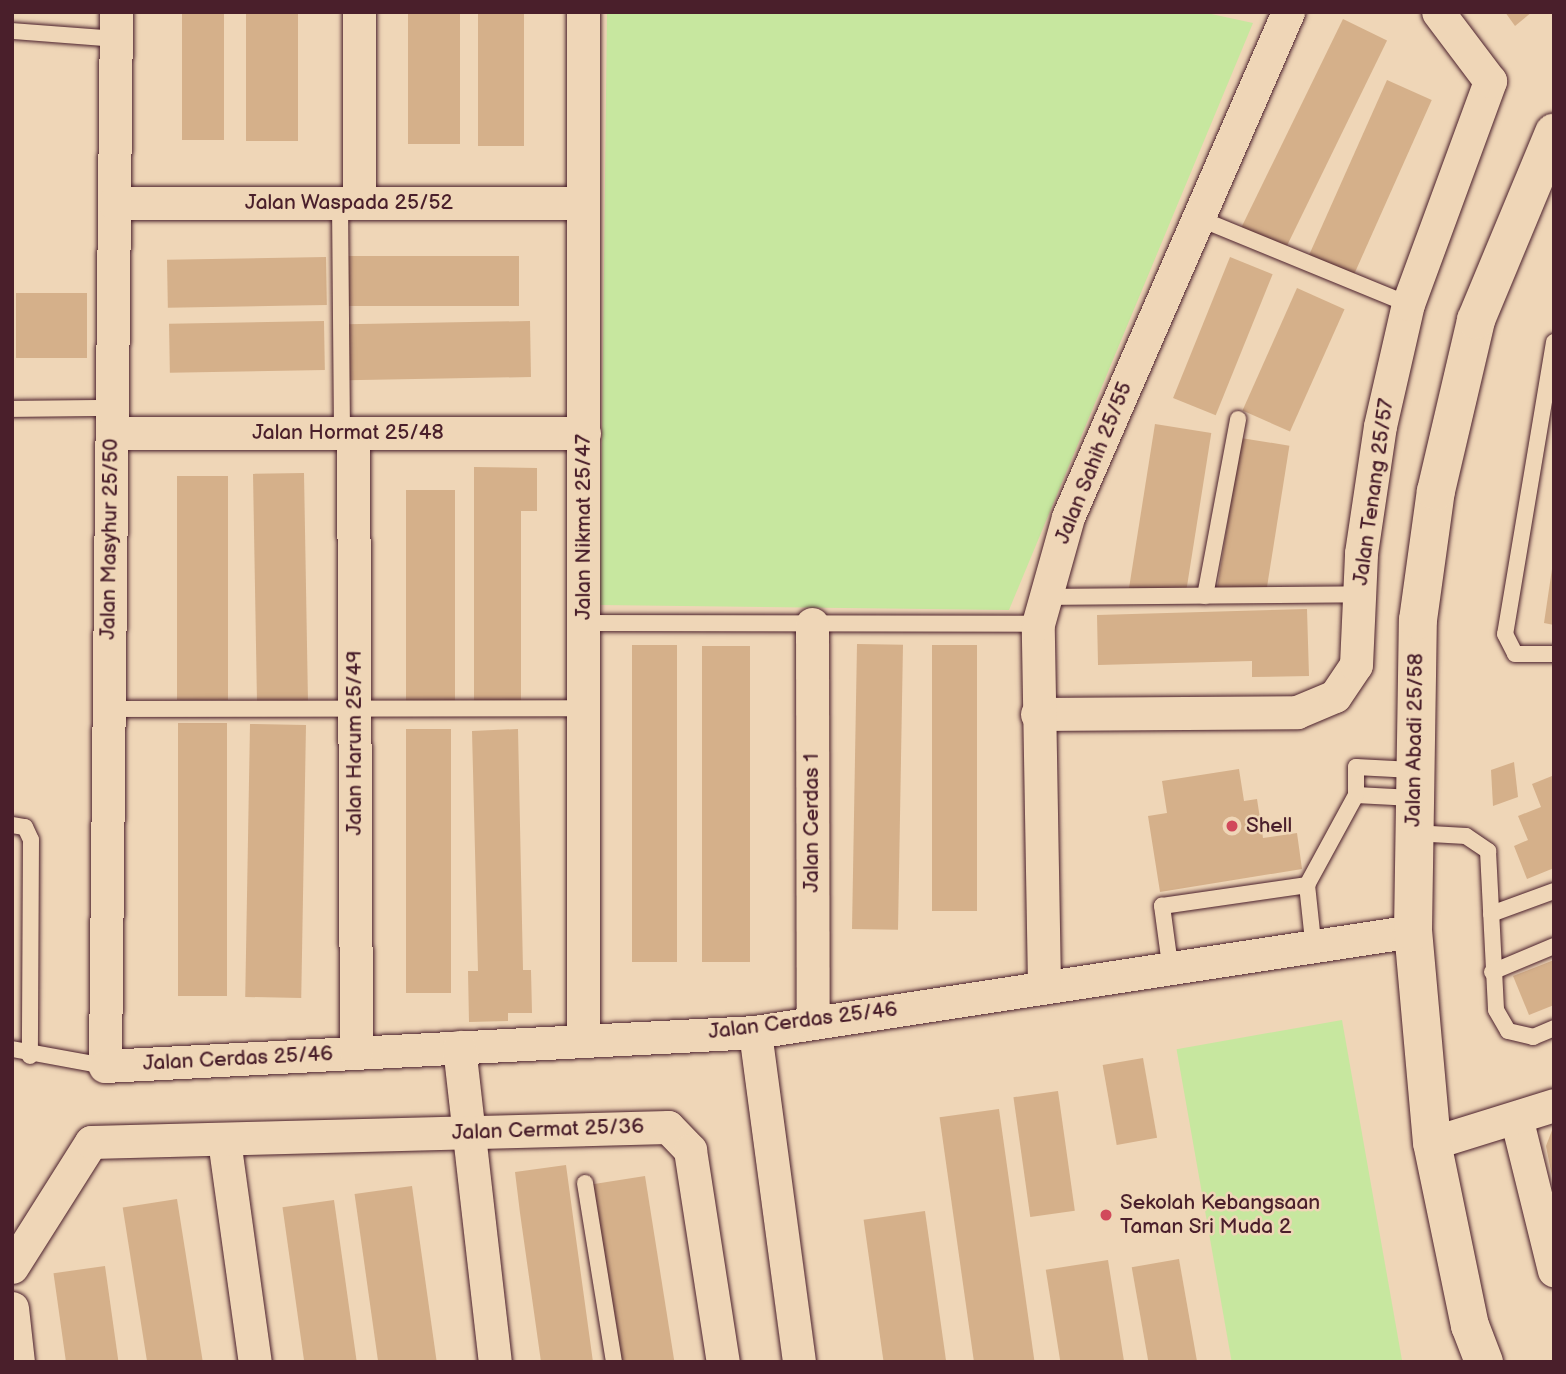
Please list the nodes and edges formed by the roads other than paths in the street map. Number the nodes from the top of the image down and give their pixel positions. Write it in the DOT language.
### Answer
graph roads {
  1 [pos="359,12"];
  2 [pos="583,12"];
  3 [pos="1288,12"];
  4 [pos="1438,12"];
  5 [pos="116,26"];
  6 [pos="12,31"];
  7 [pos="1554,133"];
  8 [pos="114,202"];
  9 [pos="350,203"];
  10 [pos="583,203"];
  11 [pos="1198,218"];
  12 [pos="1408,304"];
  13 [pos="1554,342"];
  14 [pos="12,408"];
  15 [pos="1238,419"];
  16 [pos="112,420"];
  17 [pos="347,433"];
  18 [pos="584,433"];
  19 [pos="1360,594"];
  20 [pos="1205,596"];
  21 [pos="1042,611"];
  22 [pos="584,623"];
  23 [pos="812,624"];
  24 [pos="1554,654"];
  25 [pos="355,708"];
  26 [pos="584,708"];
  27 [pos="109,709"];
  28 [pos="1037,714"];
  29 [pos="1356,795"];
  30 [pos="1413,801"];
  31 [pos="12,825"];
  32 [pos="1307,885"];
  33 [pos="1554,891"];
  34 [pos="1491,914"];
  35 [pos="1413,931"];
  36 [pos="1313,942"];
  37 [pos="1554,946"];
  38 [pos="1170,965"];
  39 [pos="1492,972"];
  40 [pos="1044,985"];
  41 [pos="813,1022"];
  42 [pos="1554,1028"];
  43 [pos="755,1032"];
  44 [pos="583,1041"];
  45 [pos="459,1047"];
  46 [pos="12,1049"];
  47 [pos="356,1053"];
  48 [pos="30,1056"];
  49 [pos="105,1066"];
  50 [pos="1554,1105"];
  51 [pos="1517,1121"];
  52 [pos="464,1132"];
  53 [pos="224,1140"];
  54 [pos="1432,1143"];
  55 [pos="585,1183"];
  56 [pos="12,1266"];
  57 [pos="1554,1270"];
  58 [pos="12,1308"];
  59 [pos="18,1362"];
  60 [pos="255,1362"];
  61 [pos="495,1362"];
  62 [pos="614,1362"];
  63 [pos="723,1362"];
  64 [pos="799,1362"];
  65 [pos="1485,1362"];
  1 -- 9 [label="street"];
  2 -- 10 [label="street, Jalan Nikmat 25/47"];
  3 -- 11 [label="street, Jalan Sahih 25/55"];
  4 -- 12 [label="street, Jalan Tenang 25/57"];
  5 -- 6 [label="lane"];
  5 -- 8 [label="street, Jalan Masyhur 25/50"];
  7 -- 30 [label="street, Jalan Abadi 25/58"];
  8 -- 9 [label="street, Jalan Waspada 25/52"];
  8 -- 16 [label="street, Jalan Masyhur 25/50"];
  9 -- 10 [label="street, Jalan Waspada 25/52"];
  9 -- 17 [label="lane"];
  10 -- 18 [label="street, Jalan Nikmat 25/47"];
  11 -- 12 [label="lane"];
  11 -- 21 [label="street, Jalan Sahih 25/55"];
  12 -- 19 [label="street, Jalan Tenang 25/57"];
  13 -- 24 [label="lane"];
  14 -- 16 [label="lane"];
  15 -- 20 [label="lane"];
  16 -- 17 [label="street, Jalan Hormat 25/48"];
  16 -- 27 [label="street, Jalan Masyhur 25/50"];
  17 -- 18 [label="street, Jalan Hormat 25/48"];
  17 -- 25 [label="street, Jalan Harum 25/49"];
  18 -- 22 [label="street, Jalan Nikmat 25/47"];
  19 -- 20 [label="lane"];
  19 -- 28 [label="street, Jalan Tenang 25/57"];
  20 -- 21 [label="lane"];
  21 -- 23 [label="lane"];
  21 -- 28 [label="street, Jalan Sahih 25/55"];
  22 -- 23 [label="lane"];
  22 -- 26 [label="street, Jalan Nikmat 25/47"];
  23 -- 41 [label="street, Jalan Cerdas 1"];
  25 -- 26 [label="lane"];
  25 -- 27 [label="lane"];
  25 -- 47 [label="street, Jalan Harum 25/49"];
  26 -- 44 [label="street, Jalan Nikmat 25/47"];
  27 -- 49 [label="street, Jalan Masyhur 25/50"];
  28 -- 40 [label="street, Jalan Sahih 25/55"];
  29 -- 30 [label="lane"];
  29 -- 30 [label="lane"];
  29 -- 32 [label="lane"];
  30 -- 34 [label="lane"];
  30 -- 35 [label="street, Jalan Abadi 25/58"];
  31 -- 48 [label="lane"];
  32 -- 36 [label="lane"];
  32 -- 38 [label="lane"];
  33 -- 34 [label="lane"];
  34 -- 39 [label="lane"];
  35 -- 36 [label="street, Jalan Cerdas 25/46"];
  35 -- 54 [label="street, Jalan Abadi 25/58"];
  36 -- 38 [label="street, Jalan Cerdas 25/46"];
  37 -- 39 [label="lane"];
  38 -- 40 [label="street, Jalan Cerdas 25/46"];
  39 -- 42 [label="lane"];
  40 -- 41 [label="street, Jalan Cerdas 25/46"];
  41 -- 43 [label="street, Jalan Cerdas 25/46"];
  43 -- 44 [label="street, Jalan Cerdas 25/46"];
  43 -- 64 [label="street"];
  44 -- 45 [label="street, Jalan Cerdas 25/46"];
  45 -- 47 [label="street, Jalan Cerdas 25/46"];
  45 -- 52 [label="street"];
  46 -- 48 [label="lane"];
  47 -- 49 [label="street, Jalan Cerdas 25/46"];
  48 -- 49 [label="lane"];
  50 -- 51 [label="street"];
  51 -- 54 [label="street"];
  51 -- 57 [label="street"];
  52 -- 53 [label="street, Jalan Cermat 25/36"];
  52 -- 61 [label="street"];
  52 -- 63 [label="street, Jalan Cermat 25/36"];
  53 -- 56 [label="street, Jalan Cermat 25/36"];
  53 -- 60 [label="street"];
  54 -- 65 [label="street, Jalan Abadi 25/58"];
  55 -- 62 [label="lane"];
  58 -- 59 [label="street"];
}
